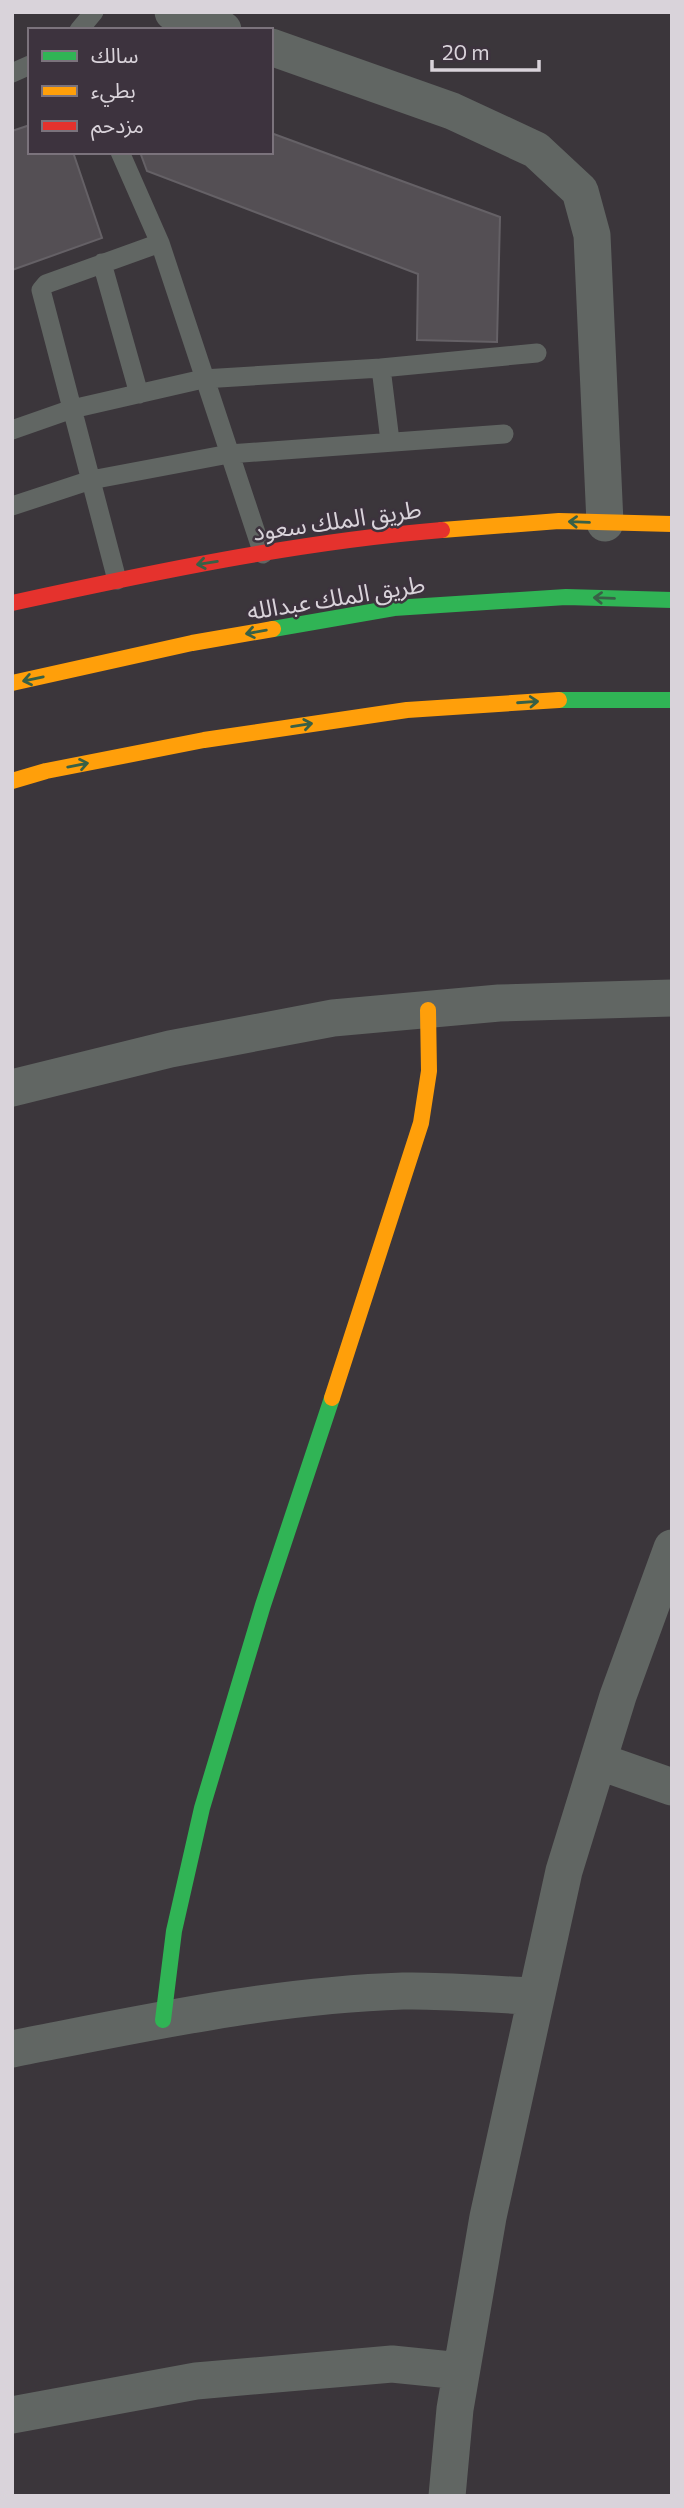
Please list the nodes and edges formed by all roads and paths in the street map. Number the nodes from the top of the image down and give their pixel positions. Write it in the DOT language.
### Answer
graph roads {
  1 [pos="94,12"];
  2 [pos="173,12"];
  3 [pos="81,28"];
  4 [pos="217,28"];
  5 [pos="273,48"];
  6 [pos="28,66"];
  7 [pos="12,73"];
  8 [pos="121,154"];
  9 [pos="160,243"];
  10 [pos="102,263"];
  11 [pos="537,353"];
  12 [pos="382,368"];
  13 [pos="203,379"];
  14 [pos="139,394"];
  15 [pos="72,409"];
  16 [pos="12,430"];
  17 [pos="504,434"];
  18 [pos="390,441"];
  19 [pos="229,454"];
  20 [pos="91,480"];
  21 [pos="12,506"];
  22 [pos="605,523"];
  23 [pos="672,524"];
  24 [pos="263,554"];
  25 [pos="117,580"];
  26 [pos="672,600"];
  27 [pos="12,603"];
  28 [pos="12,683"];
  29 [pos="672,700"];
  30 [pos="12,781"];
  31 [pos="672,998"];
  32 [pos="428,1010"];
  33 [pos="12,1088"];
  34 [pos="672,1548"];
  35 [pos="598,1761"];
  36 [pos="672,1787"];
  37 [pos="536,1996"];
  38 [pos="163,2020"];
  39 [pos="12,2049"];
  40 [pos="461,2371"];
  41 [pos="12,2415"];
  42 [pos="447,2496"];
  1 -- 3 [label="lane"];
  2 -- 4 [label="street"];
  5 -- 22 [label="street"];
  6 -- 7 [label="lane"];
  8 -- 9 [label="lane"];
  9 -- 10 [label="lane"];
  9 -- 13 [label="lane"];
  10 -- 14 [label="lane"];
  10 -- 15 [label="lane"];
  11 -- 12 [label="lane"];
  12 -- 13 [label="lane"];
  12 -- 18 [label="lane"];
  13 -- 14 [label="lane"];
  13 -- 19 [label="lane"];
  14 -- 15 [label="lane"];
  15 -- 16 [label="lane"];
  15 -- 20 [label="lane"];
  17 -- 18 [label="lane"];
  18 -- 19 [label="lane"];
  19 -- 20 [label="lane"];
  19 -- 24 [label="lane"];
  20 -- 21 [label="lane"];
  20 -- 25 [label="lane"];
  22 -- 23 [label="main road, طريق الملك سعود"];
  22 -- 24 [label="main road, طريق الملك سعود, one-way"];
  24 -- 25 [label="main road, طريق الملك سعود, one-way"];
  25 -- 27 [label="main road, طريق الملك سعود"];
  26 -- 28 [label="main road, طريق الملك عبدالله, one-way"];
  30 -- 29 [label="main road, one-way"];
  31 -- 32 [label="street"];
  32 -- 33 [label="street"];
  32 -- 38 [label="main road"];
  34 -- 35 [label="street"];
  35 -- 36 [label="street"];
  35 -- 37 [label="street"];
  37 -- 38 [label="street"];
  37 -- 40 [label="street"];
  38 -- 39 [label="street"];
  40 -- 41 [label="street"];
  40 -- 42 [label="street"];
}
